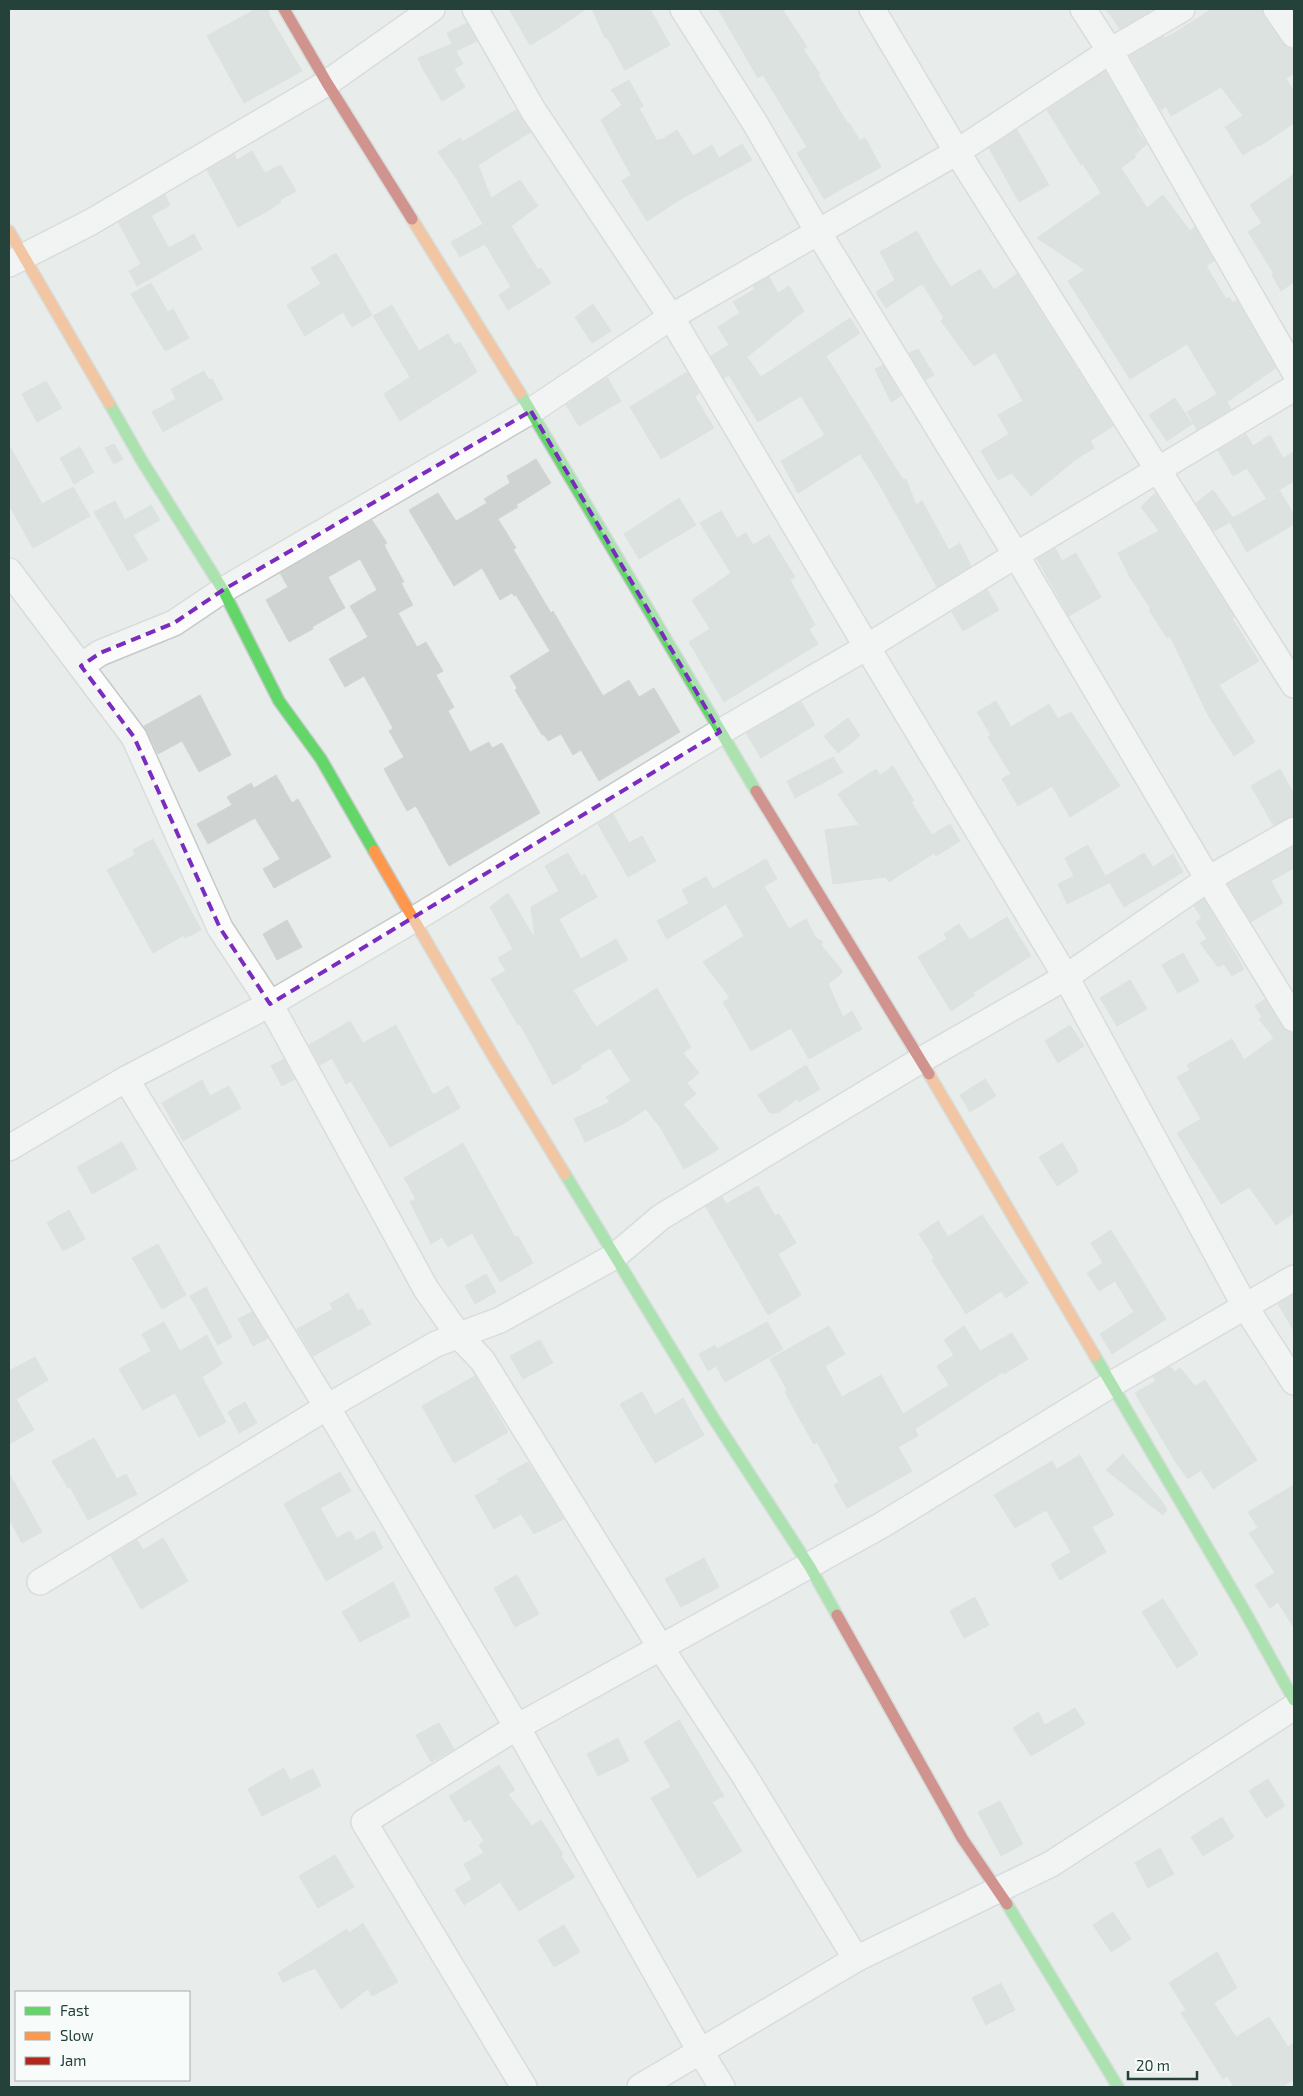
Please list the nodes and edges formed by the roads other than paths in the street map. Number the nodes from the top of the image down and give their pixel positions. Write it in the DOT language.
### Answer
graph roads {
  1 [pos="284,9"];
  2 [pos="432,9"];
  3 [pos="475,9"];
  4 [pos="683,9"];
  5 [pos="872,9"];
  6 [pos="1083,9"];
  7 [pos="1182,9"];
  8 [pos="1276,9"];
  9 [pos="1294,35"];
  10 [pos="1110,51"];
  11 [pos="328,83"];
  12 [pos="957,152"];
  13 [pos="9,231"];
  14 [pos="818,232"];
  15 [pos="16,260"];
  16 [pos="671,317"];
  17 [pos="1294,371"];
  18 [pos="1294,388"];
  19 [pos="531,411"];
  20 [pos="1158,469"];
  21 [pos="1016,555"];
  22 [pos="9,571"];
  23 [pos="223,590"];
  24 [pos="866,647"];
  25 [pos="81,666"];
  26 [pos="1294,685"];
  27 [pos="720,732"];
  28 [pos="1294,830"];
  29 [pos="1208,879"];
  30 [pos="413,920"];
  31 [pos="1066,977"];
  32 [pos="270,1004"];
  33 [pos="1294,1019"];
  34 [pos="922,1060"];
  35 [pos="126,1079"];
  36 [pos="9,1148"];
  37 [pos="615,1256"];
  38 [pos="1294,1278"];
  39 [pos="1246,1308"];
  40 [pos="458,1336"];
  41 [pos="1294,1382"];
  42 [pos="1112,1384"];
  43 [pos="327,1407"];
  44 [pos="810,1567"];
  45 [pos="40,1582"];
  46 [pos="661,1648"];
  47 [pos="1294,1700"];
  48 [pos="1294,1706"];
  49 [pos="517,1727"];
  50 [pos="998,1890"];
  51 [pos="856,1959"];
  52 [pos="700,2051"];
  53 [pos="524,2087"];
  54 [pos="640,2087"];
  55 [pos="722,2087"];
  56 [pos="1118,2087"];
  1 -- 11 [label="street"];
  2 -- 11 [label="street"];
  3 -- 16 [label="street"];
  4 -- 14 [label="street"];
  5 -- 12 [label="street"];
  6 -- 10 [label="street"];
  7 -- 10 [label="street"];
  8 -- 9 [label="street"];
  10 -- 12 [label="street"];
  10 -- 17 [label="street"];
  11 -- 15 [label="street"];
  11 -- 19 [label="street"];
  12 -- 14 [label="street"];
  12 -- 20 [label="street"];
  13 -- 15 [label="street"];
  14 -- 16 [label="street"];
  14 -- 21 [label="street"];
  15 -- 23 [label="street"];
  16 -- 19 [label="street"];
  16 -- 24 [label="street"];
  18 -- 20 [label="street"];
  19 -- 23 [label="street"];
  19 -- 27 [label="street"];
  20 -- 21 [label="street"];
  20 -- 26 [label="street"];
  21 -- 24 [label="street"];
  21 -- 29 [label="street"];
  22 -- 25 [label="street"];
  23 -- 25 [label="street"];
  23 -- 30 [label="street"];
  24 -- 27 [label="street"];
  24 -- 31 [label="street"];
  25 -- 32 [label="street"];
  27 -- 30 [label="street"];
  27 -- 34 [label="street"];
  28 -- 29 [label="street"];
  29 -- 31 [label="street"];
  29 -- 33 [label="street"];
  30 -- 32 [label="street"];
  30 -- 37 [label="street"];
  31 -- 34 [label="street"];
  31 -- 39 [label="street"];
  32 -- 35 [label="street"];
  32 -- 40 [label="street"];
  34 -- 37 [label="street"];
  34 -- 42 [label="street"];
  35 -- 36 [label="street"];
  35 -- 43 [label="street"];
  37 -- 40 [label="street"];
  37 -- 44 [label="street"];
  38 -- 39 [label="street"];
  39 -- 41 [label="street"];
  39 -- 42 [label="street"];
  40 -- 43 [label="street"];
  40 -- 46 [label="street"];
  42 -- 44 [label="street"];
  42 -- 47 [label="street"];
  43 -- 45 [label="street"];
  43 -- 49 [label="street"];
  44 -- 46 [label="street"];
  44 -- 50 [label="street"];
  46 -- 49 [label="street"];
  46 -- 51 [label="street"];
  48 -- 50 [label="street"];
  49 -- 52 [label="street"];
  49 -- 53 [label="street"];
  50 -- 51 [label="street"];
  50 -- 56 [label="street"];
  51 -- 52 [label="street"];
  52 -- 54 [label="street"];
  52 -- 55 [label="street"];
}
